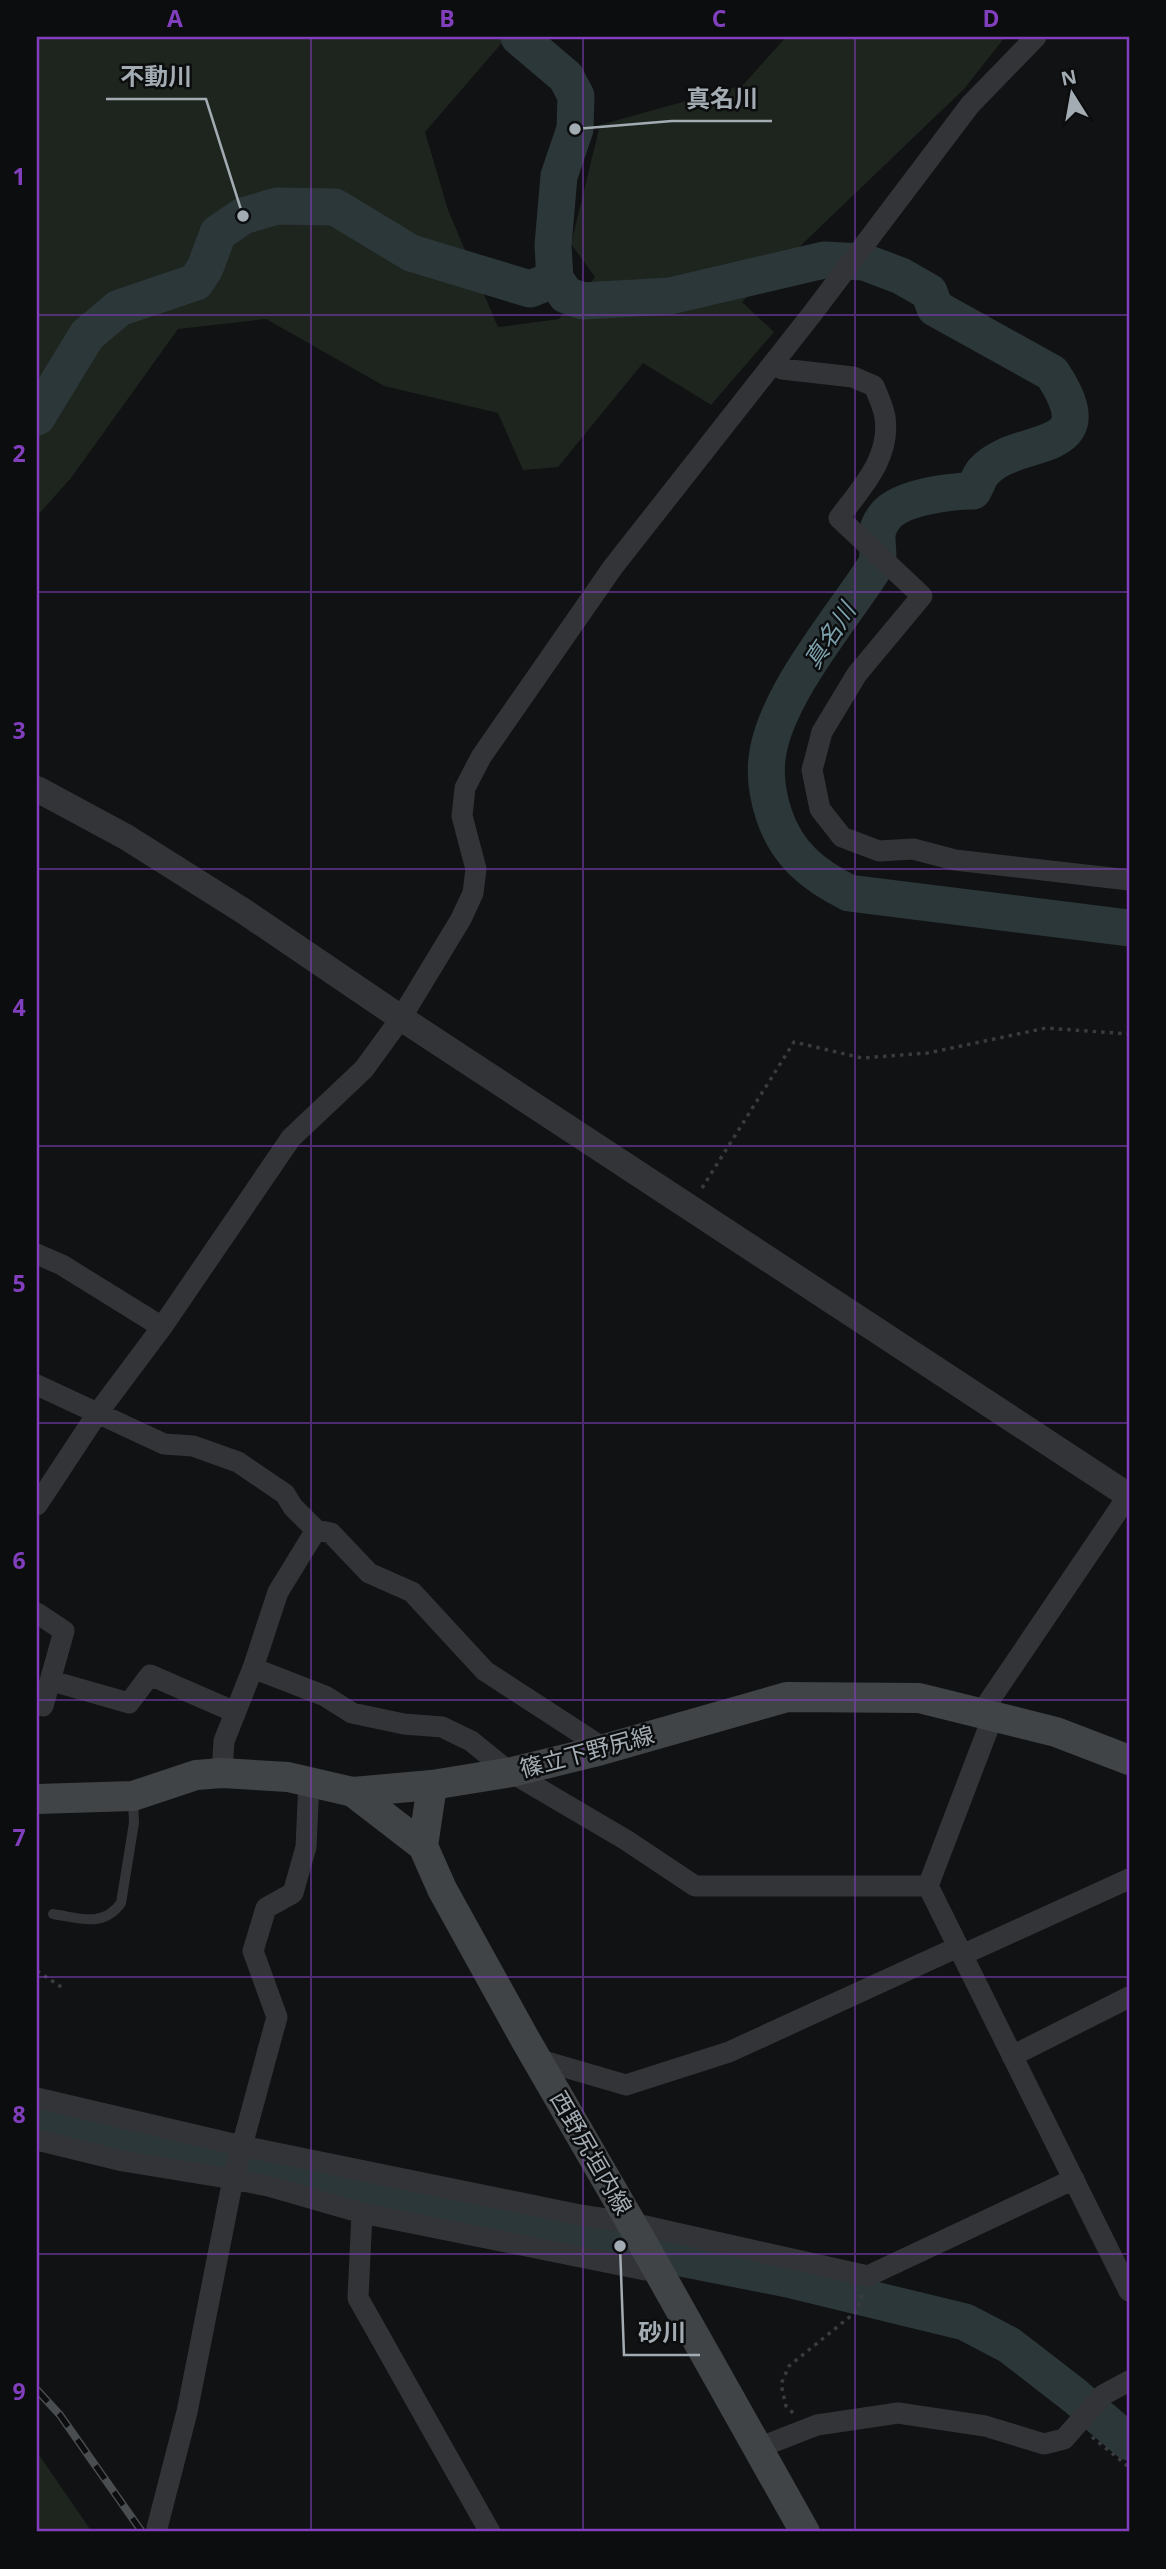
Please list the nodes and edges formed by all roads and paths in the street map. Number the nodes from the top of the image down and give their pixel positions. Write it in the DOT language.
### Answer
graph roads {
  1 [pos="1036,37"];
  2 [pos="774,363"];
  3 [pos="39,794"];
  4 [pos="1129,880"];
  5 [pos="401,1018"];
  6 [pos="1129,1034"];
  7 [pos="690,1207"];
  8 [pos="37,1254"];
  9 [pos="162,1327"];
  10 [pos="37,1385"];
  11 [pos="97,1414"];
  12 [pos="1129,1496"];
  13 [pos="37,1505"];
  14 [pos="316,1530"];
  15 [pos="37,1613"];
  16 [pos="253,1668"];
  17 [pos="51,1681"];
  18 [pos="37,1704"];
  19 [pos="235,1712"];
  20 [pos="987,1715"];
  21 [pos="605,1749"];
  22 [pos="1129,1760"];
  23 [pos="512,1772"];
  24 [pos="222,1773"];
  25 [pos="309,1782"];
  26 [pos="432,1785"];
  27 [pos="354,1792"];
  28 [pos="132,1796"];
  29 [pos="37,1800"];
  30 [pos="423,1846"];
  31 [pos="1129,1879"];
  32 [pos="928,1886"];
  33 [pos="53,1914"];
  34 [pos="960,1951"];
  35 [pos="37,1971"];
  36 [pos="63,1988"];
  37 [pos="1129,1997"];
  38 [pos="1012,2056"];
  39 [pos="537,2059"];
  40 [pos="37,2098"];
  41 [pos="37,2140"];
  42 [pos="237,2163"];
  43 [pos="1074,2179"];
  44 [pos="362,2213"];
  45 [pos="635,2228"];
  46 [pos="654,2265"];
  47 [pos="1129,2291"];
  48 [pos="857,2311"];
  49 [pos="1129,2381"];
  50 [pos="1080,2421"];
  51 [pos="809,2428"];
  52 [pos="757,2446"];
  53 [pos="1129,2467"];
  54 [pos="157,2528"];
  55 [pos="490,2532"];
  56 [pos="805,2532"];
  1 -- 2 [label="street"];
  2 -- 4 [label="street"];
  2 -- 5 [label="street"];
  3 -- 5 [label="street"];
  5 -- 7 [label="street"];
  5 -- 9 [label="street"];
  6 -- 7 [label="path"];
  7 -- 12 [label="street"];
  8 -- 9 [label="street"];
  9 -- 11 [label="street"];
  10 -- 11 [label="street"];
  11 -- 13 [label="street"];
  11 -- 14 [label="street"];
  12 -- 20 [label="street"];
  14 -- 16 [label="street"];
  14 -- 21 [label="street"];
  15 -- 17 [label="street"];
  16 -- 19 [label="street"];
  16 -- 23 [label="street"];
  17 -- 18 [label="street"];
  17 -- 19 [label="street"];
  19 -- 24 [label="street"];
  20 -- 21 [label="main road, 篠立下野尻線"];
  20 -- 22 [label="main road, 篠立下野尻線"];
  20 -- 32 [label="street"];
  21 -- 23 [label="main road, 篠立下野尻線"];
  23 -- 26 [label="main road, 篠立下野尻線"];
  23 -- 32 [label="street"];
  24 -- 25 [label="main road, 篠立下野尻線"];
  24 -- 28 [label="main road, 篠立下野尻線"];
  25 -- 27 [label="main road, 篠立下野尻線"];
  25 -- 42 [label="street"];
  26 -- 27 [label="main road, 篠立下野尻線"];
  26 -- 30 [label="main road"];
  27 -- 30 [label="main road, 西野尻垣内線"];
  28 -- 29 [label="main road, 篠立下野尻線"];
  28 -- 33 [label="lane"];
  30 -- 39 [label="main road, 西野尻垣内線"];
  31 -- 34 [label="street"];
  32 -- 34 [label="street"];
  34 -- 38 [label="street"];
  34 -- 39 [label="street"];
  35 -- 36 [label="path"];
  37 -- 38 [label="street"];
  38 -- 43 [label="street"];
  39 -- 45 [label="main road, 西野尻垣内線"];
  40 -- 42 [label="street"];
  41 -- 42 [label="street"];
  42 -- 44 [label="street"];
  42 -- 45 [label="street"];
  42 -- 54 [label="street"];
  43 -- 45 [label="street"];
  43 -- 47 [label="street"];
  44 -- 46 [label="street"];
  44 -- 55 [label="street"];
  45 -- 46 [label="main road, 西野尻垣内線"];
  46 -- 52 [label="main road, 西野尻垣内線"];
  48 -- 51 [label="path"];
  49 -- 50 [label="street"];
  50 -- 51 [label="street"];
  50 -- 53 [label="path"];
  51 -- 52 [label="street"];
  52 -- 56 [label="main road, 西野尻垣内線"];
}
